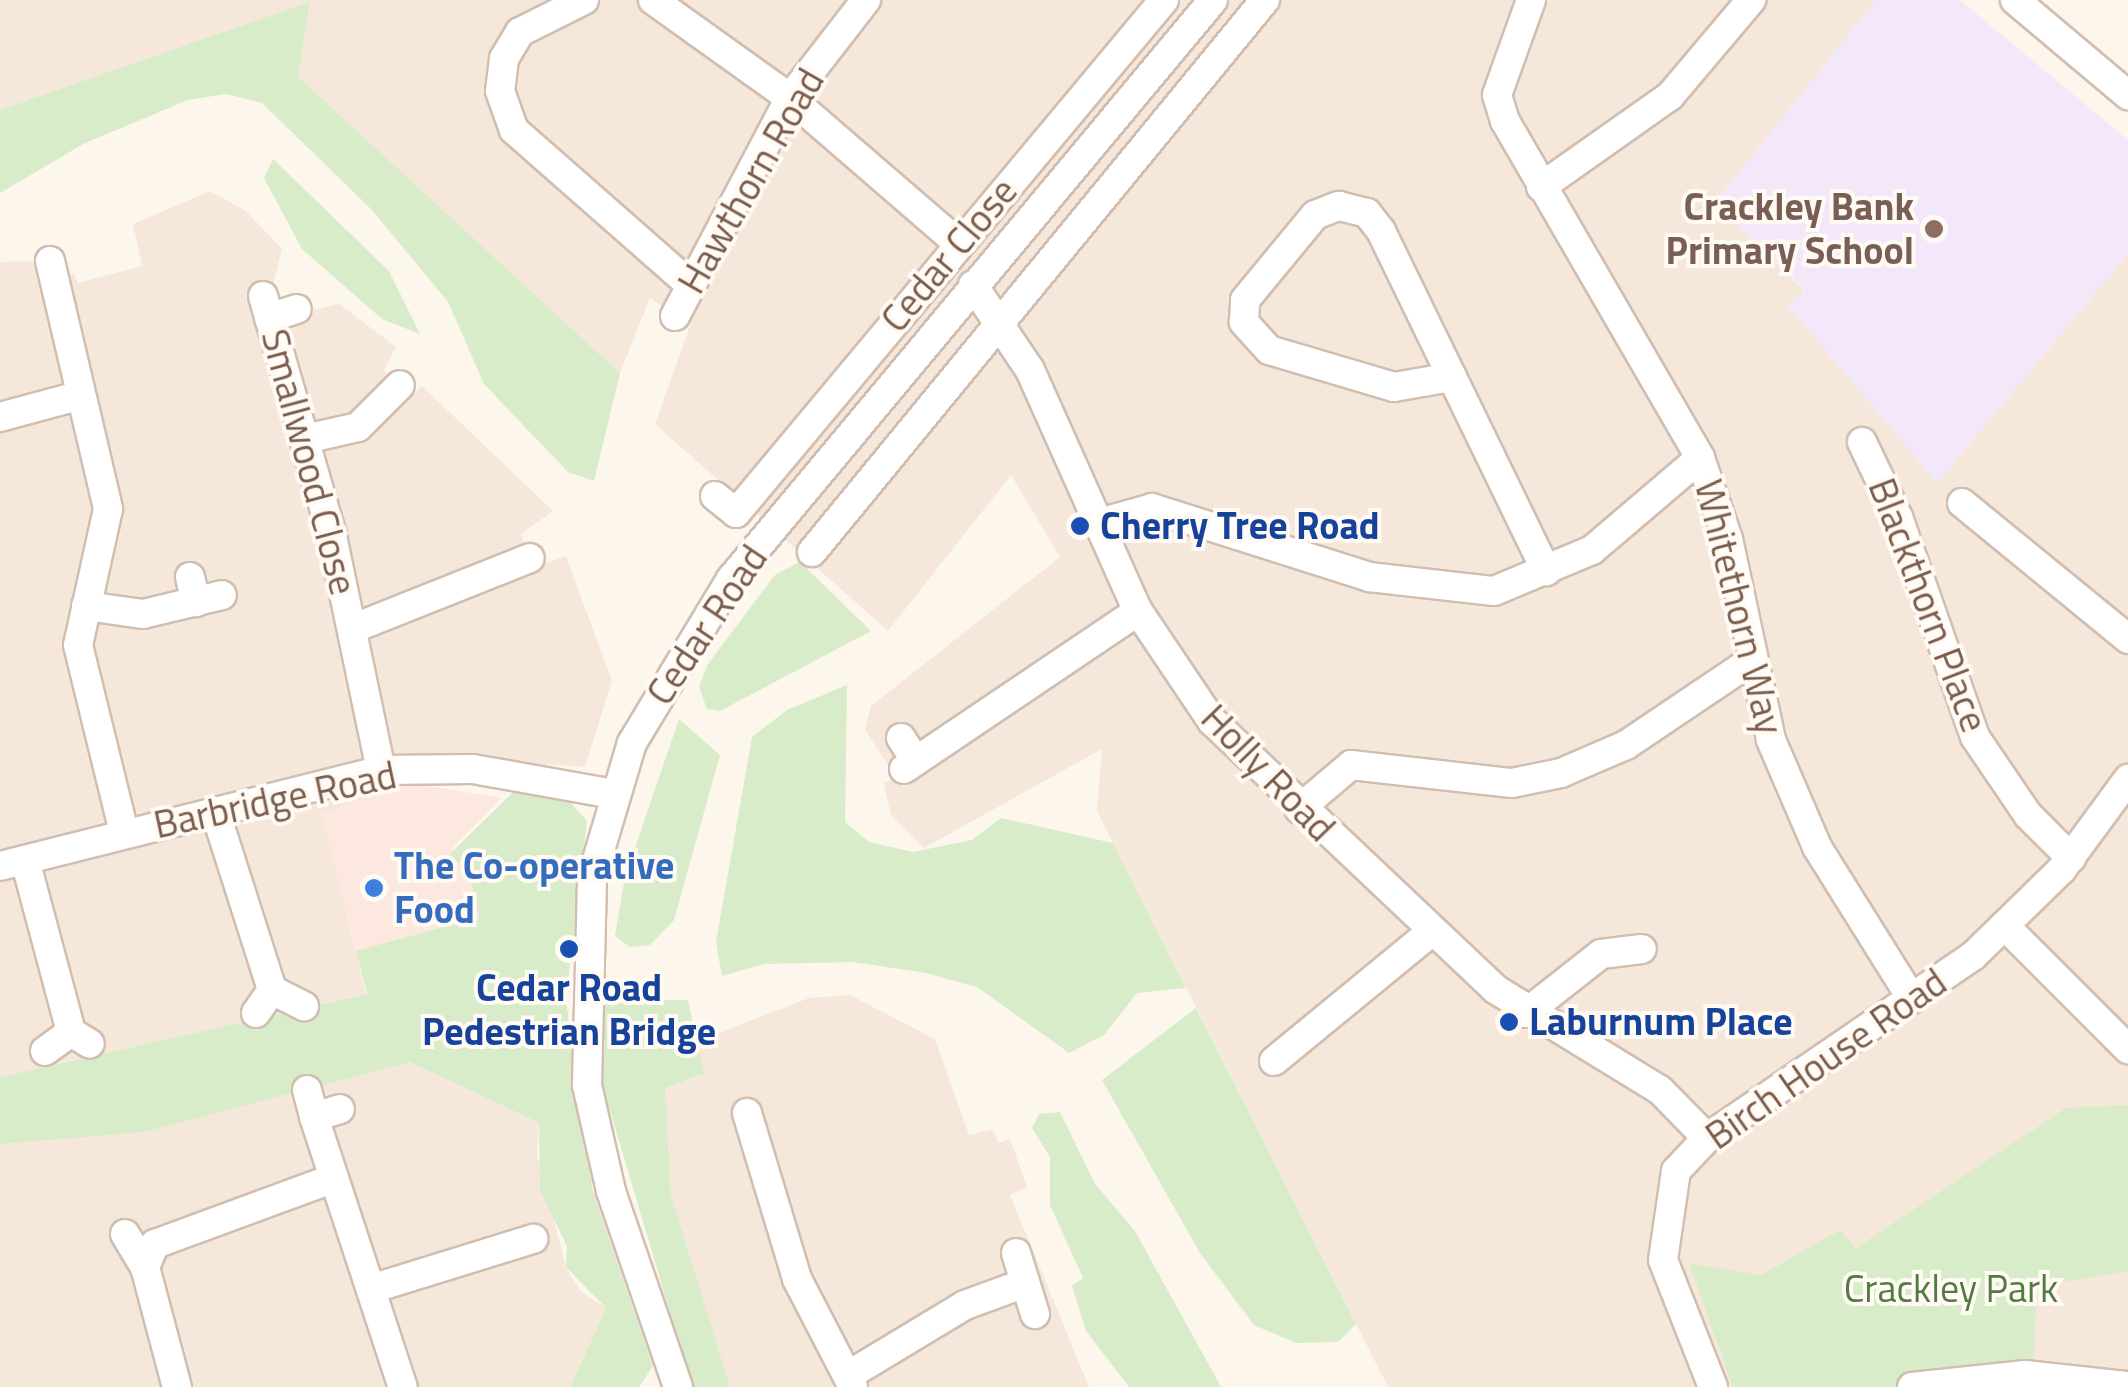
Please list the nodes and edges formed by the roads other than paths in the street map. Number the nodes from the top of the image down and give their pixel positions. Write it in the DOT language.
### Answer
graph roads {
  1 [pos="584,0"];
  2 [pos="866,0"];
  3 [pos="1164,0"];
  4 [pos="1213,0"];
  5 [pos="1265,0"];
  6 [pos="1531,0"];
  7 [pos="1752,0"];
  8 [pos="2016,0"];
  9 [pos="667,4"];
  10 [pos="2128,95"];
  11 [pos="790,98"];
  12 [pos="1541,187"];
  13 [pos="958,243"];
  14 [pos="59,270"];
  15 [pos="689,284"];
  16 [pos="973,286"];
  17 [pos="297,309"];
  18 [pos="675,316"];
  19 [pos="1002,321"];
  20 [pos="1452,377"];
  21 [pos="400,385"];
  22 [pos="78,396"];
  23 [pos="0,417"];
  24 [pos="306,439"];
  25 [pos="1862,442"];
  26 [pos="1700,458"];
  27 [pos="1962,503"];
  28 [pos="726,504"];
  29 [pos="1096,524"];
  30 [pos="813,539"];
  31 [pos="530,558"];
  32 [pos="1546,571"];
  33 [pos="203,591"];
  34 [pos="86,606"];
  35 [pos="1138,611"];
  36 [pos="354,628"];
  37 [pos="2128,639"];
  38 [pos="1748,663"];
  39 [pos="907,756"];
  40 [pos="380,770"];
  41 [pos="2128,779"];
  42 [pos="613,794"];
  43 [pos="1300,809"];
  44 [pos="216,811"];
  45 [pos="124,832"];
  46 [pos="2071,858"];
  47 [pos="12,863"];
  48 [pos="2006,927"];
  49 [pos="1432,931"];
  50 [pos="1642,948"];
  51 [pos="1912,1000"];
  52 [pos="304,1006"];
  53 [pos="1526,1013"];
  54 [pos="2128,1049"];
  55 [pos="45,1051"];
  56 [pos="1274,1060"];
  57 [pos="320,1106"];
  58 [pos="747,1113"];
  59 [pos="1707,1138"];
  60 [pos="332,1179"];
  61 [pos="125,1234"];
  62 [pos="533,1239"];
  63 [pos="1016,1253"];
  64 [pos="144,1267"];
  65 [pos="1025,1283"];
  66 [pos="371,1288"];
  67 [pos="1035,1314"];
  68 [pos="851,1381"];
  69 [pos="676,1386"];
  70 [pos="2128,1386"];
  71 [pos="177,1387"];
  72 [pos="403,1387"];
  73 [pos="1713,1387"];
  74 [pos="1912,1387"];
  1 -- 15 [label="street"];
  2 -- 11 [label="street, Hawthorn Road"];
  3 -- 13 [label="street, Cedar Close"];
  4 -- 16 [label="street, Cedar Road"];
  5 -- 19 [label="street"];
  6 -- 12 [label="street, Whitethorn Way"];
  7 -- 12 [label="street"];
  8 -- 10 [label="street"];
  9 -- 11 [label="street"];
  11 -- 13 [label="street"];
  11 -- 15 [label="street, Hawthorn Road"];
  12 -- 26 [label="street, Whitethorn Way"];
  13 -- 28 [label="street, Cedar Close"];
  14 -- 22 [label="street"];
  15 -- 18 [label="street, Hawthorn Road"];
  16 -- 19 [label="street, Holly Road"];
  16 -- 42 [label="street, Cedar Road"];
  17 -- 24 [label="street, Smallwood Close"];
  19 -- 29 [label="street, Holly Road"];
  19 -- 30 [label="street"];
  20 -- 20 [label="street"];
  20 -- 32 [label="street"];
  21 -- 24 [label="street"];
  22 -- 23 [label="street"];
  22 -- 34 [label="street"];
  24 -- 36 [label="street, Smallwood Close"];
  25 -- 46 [label="street, Blackthorn Place"];
  26 -- 32 [label="street"];
  26 -- 38 [label="street, Whitethorn Way"];
  27 -- 37 [label="street"];
  29 -- 32 [label="street"];
  29 -- 35 [label="street, Holly Road"];
  31 -- 36 [label="street, Smallwood Close"];
  33 -- 34 [label="street"];
  34 -- 45 [label="street"];
  35 -- 39 [label="street"];
  35 -- 43 [label="street, Holly Road"];
  36 -- 40 [label="street, Smallwood Close"];
  38 -- 43 [label="street"];
  38 -- 51 [label="street, Whitethorn Way"];
  40 -- 42 [label="street, Barbridge Road"];
  40 -- 44 [label="street, Barbridge Road"];
  41 -- 46 [label="street, Birch House Road"];
  42 -- 69 [label="street, Cedar Road"];
  43 -- 49 [label="street, Holly Road"];
  44 -- 45 [label="street, Barbridge Road"];
  44 -- 52 [label="street"];
  45 -- 47 [label="street, Barbridge Road"];
  46 -- 48 [label="street, Birch House Road"];
  47 -- 55 [label="street"];
  48 -- 51 [label="street, Birch House Road"];
  48 -- 54 [label="street"];
  49 -- 53 [label="street, Holly Road"];
  49 -- 56 [label="street"];
  50 -- 53 [label="street"];
  51 -- 59 [label="street, Birch House Road"];
  53 -- 59 [label="street, Holly Road"];
  57 -- 60 [label="street"];
  58 -- 68 [label="street"];
  59 -- 73 [label="street, Birch House Road"];
  60 -- 64 [label="street"];
  60 -- 66 [label="street"];
  61 -- 64 [label="street"];
  62 -- 66 [label="street"];
  63 -- 65 [label="street"];
  64 -- 71 [label="street"];
  65 -- 67 [label="street"];
  65 -- 68 [label="street"];
  66 -- 72 [label="street"];
  70 -- 74 [label="street"];
}
